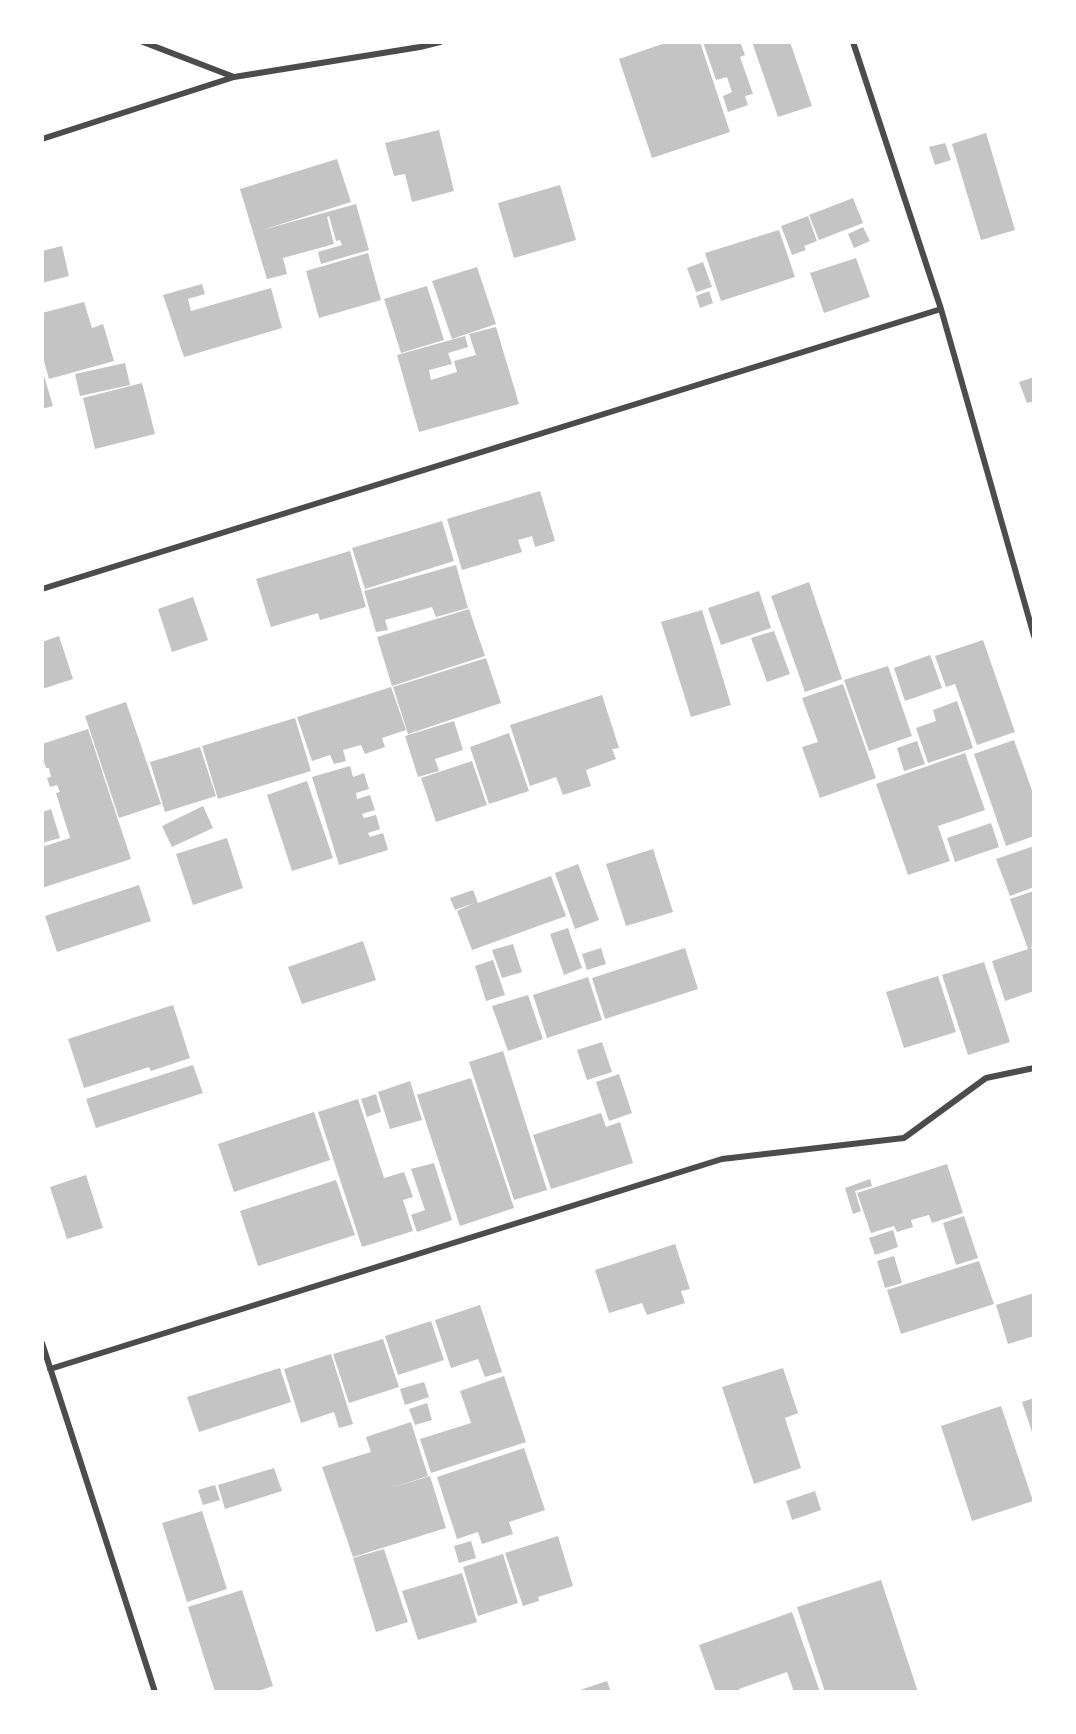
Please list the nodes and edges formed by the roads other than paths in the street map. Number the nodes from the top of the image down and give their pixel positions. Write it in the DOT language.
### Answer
graph roads {
  1 [pos="143,42"];
  2 [pos="440,42"];
  3 [pos="852,42"];
  4 [pos="234,77"];
  5 [pos="42,139"];
  6 [pos="941,309"];
  7 [pos="42,589"];
  8 [pos="1034,636"];
  9 [pos="1034,1068"];
  10 [pos="42,1343"];
  11 [pos="50,1369"];
  12 [pos="155,1692"];
  1 -- 4 [label="street"];
  2 -- 4 [label="street"];
  3 -- 6 [label="street"];
  4 -- 5 [label="street"];
  6 -- 7 [label="street"];
  6 -- 8 [label="street"];
  9 -- 11 [label="street"];
  10 -- 11 [label="street"];
  11 -- 12 [label="street"];
}
